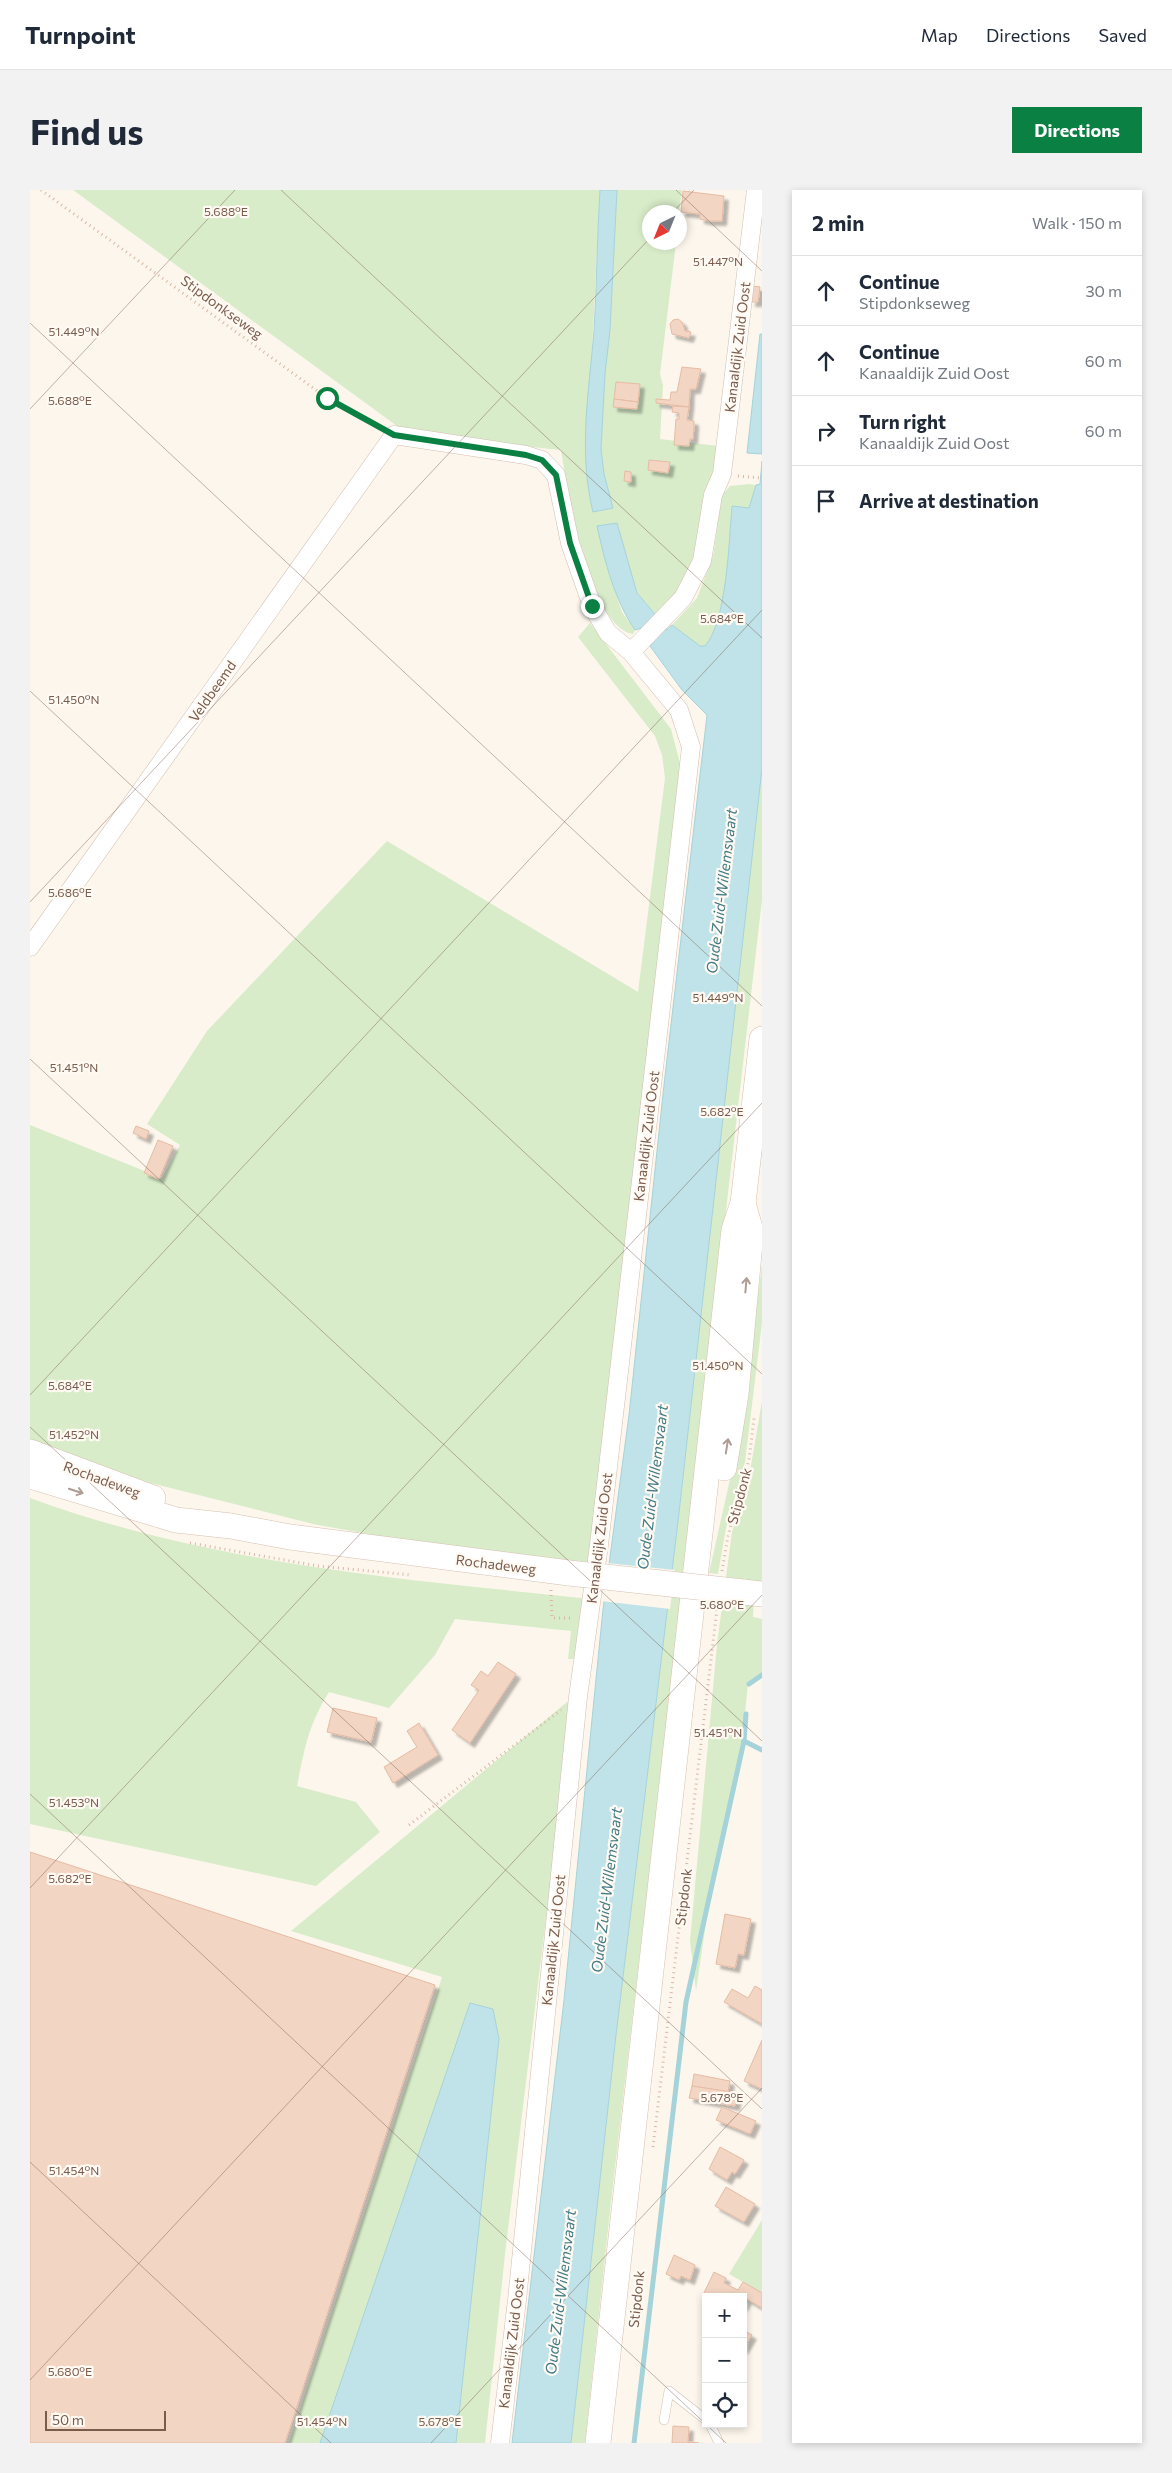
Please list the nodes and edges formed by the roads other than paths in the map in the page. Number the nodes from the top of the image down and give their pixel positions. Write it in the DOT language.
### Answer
graph roads {
  1 [pos="756,190"];
  2 [pos="394,435"];
  3 [pos="631,652"];
  4 [pos="30,947"];
  5 [pos="762,1038"];
  6 [pos="752,1204"];
  7 [pos="749,1231"];
  8 [pos="30,1452"];
  9 [pos="30,1476"];
  10 [pos="231,1526"];
  11 [pos="753,1593"];
  12 [pos="702,2417"];
  13 [pos="664,2420"];
  14 [pos="712,2428"];
  15 [pos="500,2443"];
  16 [pos="598,2443"];
  17 [pos="720,2443"];
  1 -- 3 [label="street, Kanaaldijk Zuid Oost"];
  2 -- 3 [label="street, Kanaaldijk Zuid Oost"];
  2 -- 4 [label="street, Veldbeemd"];
  3 -- 15 [label="street, Kanaaldijk Zuid Oost"];
  5 -- 6 [label="main road, Stipdonk"];
  6 -- 7 [label="main road, Stipdonk"];
  7 -- 16 [label="main road, Stipdonk"];
  8 -- 10 [label="main road, Rochadeweg"];
  9 -- 10 [label="main road, Rochadeweg, one-way"];
  10 -- 11 [label="main road, Rochadeweg, bridge"];
  12 -- 13 [label="lane"];
  14 -- 17 [label="lane"];
}
